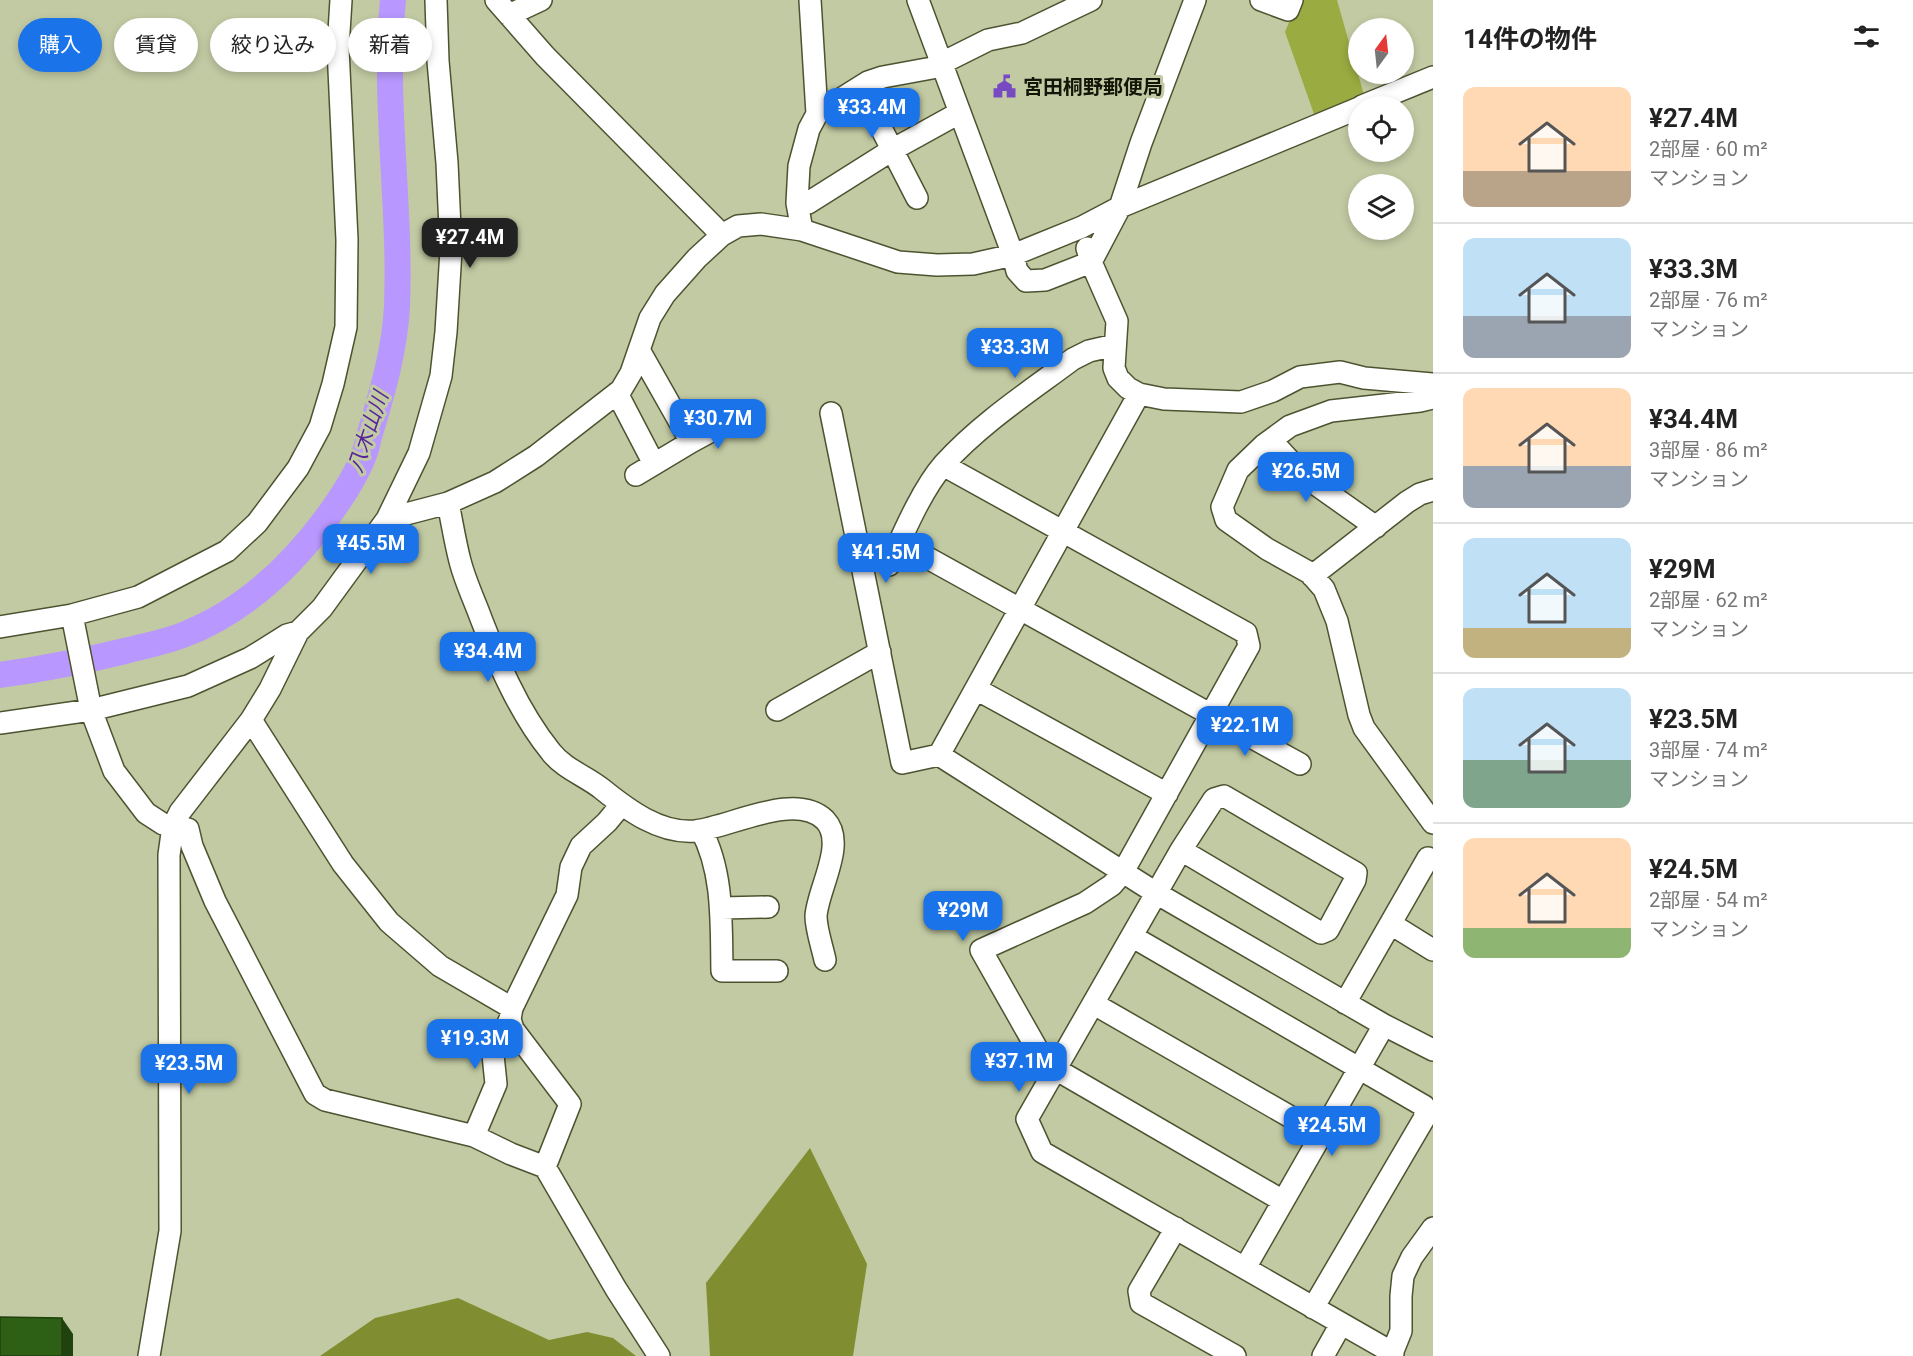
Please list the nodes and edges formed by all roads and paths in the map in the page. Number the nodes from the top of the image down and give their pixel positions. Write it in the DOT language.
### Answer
graph roads {
  1 [pos="341,0"];
  2 [pos="436,0"];
  3 [pos="541,0"];
  4 [pos="810,0"];
  5 [pos="918,0"];
  6 [pos="1091,0"];
  7 [pos="1195,0"];
  8 [pos="1261,0"];
  9 [pos="1292,0"];
  10 [pos="503,8"];
  11 [pos="941,64"];
  12 [pos="1433,77"];
  13 [pos="860,87"];
  14 [pos="1387,96"];
  15 [pos="959,112"];
  16 [pos="1348,112"];
  17 [pos="817,114"];
  18 [pos="892,150"];
  19 [pos="917,198"];
  20 [pos="797,204"];
  21 [pos="1120,207"];
  22 [pos="1082,227"];
  23 [pos="802,230"];
  24 [pos="722,235"];
  25 [pos="1013,255"];
  26 [pos="1091,262"];
  27 [pos="1115,345"];
  28 [pos="639,350"];
  29 [pos="1433,384"];
  30 [pos="617,393"];
  31 [pos="1139,394"];
  32 [pos="1433,398"];
  33 [pos="831,413"];
  34 [pos="726,423"];
  35 [pos="1271,440"];
  36 [pos="692,442"];
  37 [pos="943,465"];
  38 [pos="1433,490"];
  39 [pos="448,503"];
  40 [pos="387,519"];
  41 [pos="1376,527"];
  42 [pos="1063,531"];
  43 [pos="899,542"];
  44 [pos="890,565"];
  45 [pos="1312,576"];
  46 [pos="1018,609"];
  47 [pos="72,615"];
  48 [pos="0,627"];
  49 [pos="298,632"];
  50 [pos="880,652"];
  51 [pos="976,689"];
  52 [pos="91,710"];
  53 [pos="777,710"];
  54 [pos="1210,715"];
  55 [pos="251,720"];
  56 [pos="0,723"];
  57 [pos="939,755"];
  58 [pos="1300,764"];
  59 [pos="1167,794"];
  60 [pos="621,805"];
  61 [pos="1433,823"];
  62 [pos="173,826"];
  63 [pos="700,830"];
  64 [pos="1181,850"];
  65 [pos="1428,858"];
  66 [pos="1123,872"];
  67 [pos="1156,893"];
  68 [pos="768,907"];
  69 [pos="721,908"];
  70 [pos="1390,924"];
  71 [pos="1133,937"];
  72 [pos="1433,950"];
  73 [pos="825,960"];
  74 [pos="777,971"];
  75 [pos="1345,1003"];
  76 [pos="1094,1004"];
  77 [pos="511,1013"];
  78 [pos="1383,1025"];
  79 [pos="1433,1050"];
  80 [pos="1360,1068"];
  81 [pos="1054,1070"];
  82 [pos="1322,1135"];
  83 [pos="474,1137"];
  84 [pos="545,1167"];
  85 [pos="1283,1201"];
  86 [pos="1176,1228"];
  87 [pos="1433,1228"];
  88 [pos="1245,1268"];
  89 [pos="1313,1308"];
  90 [pos="1341,1324"];
  91 [pos="1392,1354"];
  92 [pos="149,1356"];
  93 [pos="659,1356"];
  94 [pos="1235,1356"];
  95 [pos="1323,1356"];
  1 -- 47 [label="street"];
  2 -- 40 [label="street"];
  3 -- 10 [label="street"];
  4 -- 17 [label="street"];
  5 -- 11 [label="street"];
  6 -- 11 [label="street"];
  7 -- 21 [label="street"];
  8 -- 9 [label="street"];
  10 -- 24 [label="street"];
  11 -- 13 [label="street"];
  11 -- 15 [label="street"];
  12 -- 14 [label="street"];
  13 -- 17 [label="street"];
  13 -- 18 [label="street"];
  15 -- 18 [label="street"];
  15 -- 25 [label="street"];
  16 -- 21 [label="street"];
  17 -- 20 [label="street"];
  18 -- 19 [label="street"];
  18 -- 20 [label="street"];
  20 -- 23 [label="street"];
  21 -- 22 [label="street"];
  21 -- 26 [label="street"];
  22 -- 25 [label="street"];
  22 -- 26 [label="street"];
  23 -- 24 [label="street"];
  23 -- 25 [label="street"];
  24 -- 28 [label="street"];
  25 -- 26 [label="street"];
  26 -- 27 [label="street"];
  27 -- 31 [label="street"];
  27 -- 37 [label="street"];
  28 -- 30 [label="street"];
  28 -- 36 [label="street"];
  29 -- 31 [label="street"];
  30 -- 36 [label="street"];
  30 -- 39 [label="street"];
  31 -- 42 [label="street"];
  32 -- 35 [label="street"];
  33 -- 50 [label="street"];
  34 -- 36 [label="street"];
  35 -- 41 [label="street"];
  35 -- 45 [label="street"];
  37 -- 42 [label="street"];
  37 -- 43 [label="street"];
  38 -- 41 [label="street"];
  39 -- 40 [label="street"];
  39 -- 60 [label="street"];
  40 -- 49 [label="street"];
  41 -- 45 [label="street"];
  42 -- 46 [label="street"];
  42 -- 54 [label="street"];
  43 -- 44 [label="street"];
  43 -- 46 [label="street"];
  45 -- 61 [label="street"];
  46 -- 51 [label="street"];
  46 -- 54 [label="street"];
  47 -- 48 [label="street"];
  47 -- 52 [label="street"];
  49 -- 52 [label="street"];
  49 -- 55 [label="street"];
  50 -- 53 [label="street"];
  50 -- 57 [label="street"];
  51 -- 57 [label="street"];
  51 -- 59 [label="street"];
  52 -- 56 [label="street"];
  52 -- 62 [label="street"];
  54 -- 58 [label="street"];
  54 -- 59 [label="street"];
  55 -- 62 [label="street"];
  55 -- 77 [label="street"];
  57 -- 66 [label="street"];
  59 -- 66 [label="street"];
  60 -- 63 [label="street"];
  60 -- 77 [label="street"];
  62 -- 83 [label="street"];
  62 -- 92 [label="street"];
  63 -- 69 [label="street"];
  63 -- 73 [label="street"];
  64 -- 64 [label="street"];
  64 -- 67 [label="street"];
  65 -- 70 [label="street"];
  66 -- 67 [label="street"];
  66 -- 81 [label="street"];
  67 -- 71 [label="street"];
  67 -- 75 [label="street"];
  68 -- 69 [label="street"];
  69 -- 74 [label="street"];
  70 -- 72 [label="street"];
  70 -- 75 [label="street"];
  71 -- 76 [label="street"];
  71 -- 80 [label="street"];
  75 -- 78 [label="street"];
  76 -- 81 [label="street"];
  76 -- 82 [label="street"];
  77 -- 83 [label="street"];
  77 -- 84 [label="street"];
  78 -- 79 [label="street"];
  78 -- 80 [label="street"];
  80 -- 82 [label="street"];
  80 -- 89 [label="street"];
  81 -- 85 [label="street"];
  81 -- 86 [label="street"];
  82 -- 85 [label="street"];
  83 -- 84 [label="street"];
  84 -- 93 [label="street"];
  85 -- 88 [label="street"];
  86 -- 88 [label="street"];
  86 -- 94 [label="street"];
  87 -- 91 [label="street"];
  88 -- 89 [label="street"];
  89 -- 90 [label="street"];
  90 -- 91 [label="street"];
  90 -- 95 [label="street"];
}
